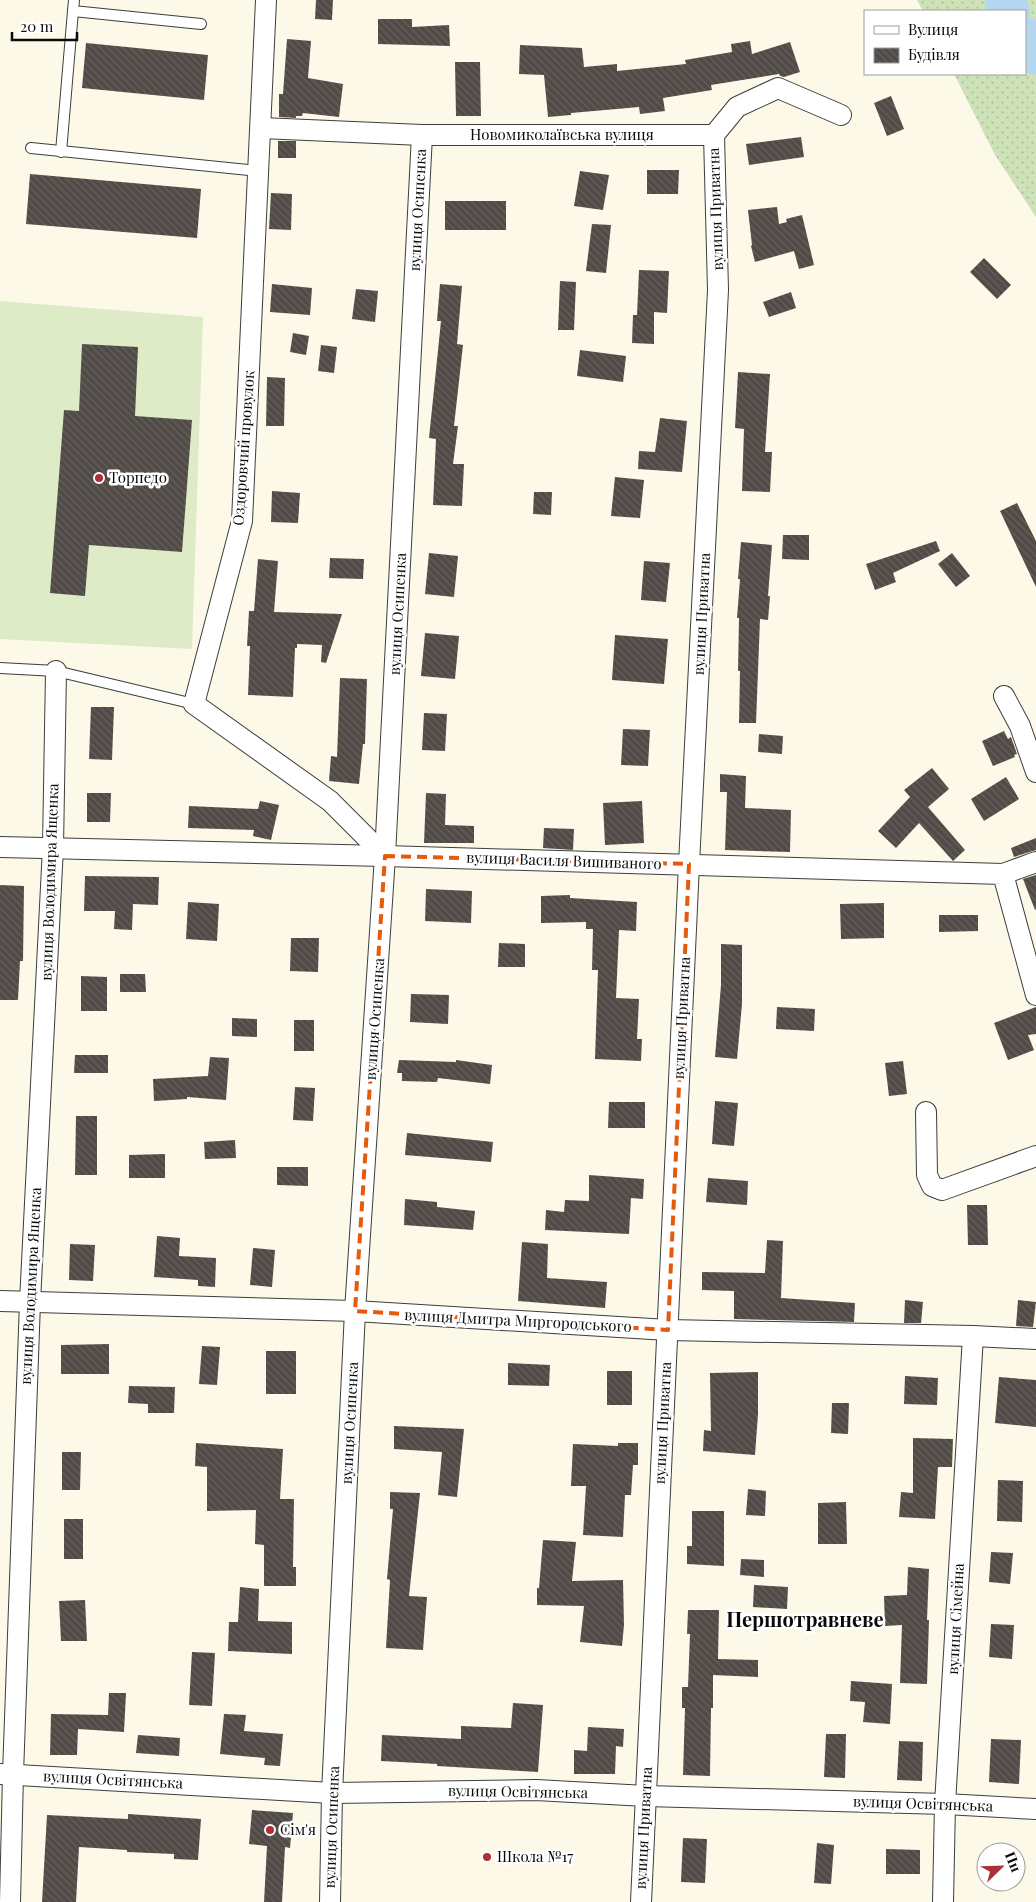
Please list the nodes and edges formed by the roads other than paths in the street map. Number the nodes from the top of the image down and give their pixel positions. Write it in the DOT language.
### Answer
graph roads {
  1 [pos="266,0"];
  2 [pos="74,5"];
  3 [pos="201,24"];
  4 [pos="841,115"];
  5 [pos="261,128"];
  6 [pos="422,135"];
  7 [pos="714,135"];
  8 [pos="31,148"];
  9 [pos="61,152"];
  10 [pos="259,170"];
  11 [pos="0,668"];
  12 [pos="56,671"];
  13 [pos="1004,696"];
  14 [pos="194,704"];
  15 [pos="1036,772"];
  16 [pos="0,847"];
  17 [pos="53,847"];
  18 [pos="386,856"];
  19 [pos="1036,862"];
  20 [pos="689,864"];
  21 [pos="1003,874"];
  22 [pos="1036,995"];
  23 [pos="926,1112"];
  24 [pos="1036,1156"];
  25 [pos="0,1302"];
  26 [pos="30,1302"];
  27 [pos="355,1311"];
  28 [pos="668,1330"];
  29 [pos="973,1336"];
  30 [pos="1036,1339"];
  31 [pos="6,1774"];
  32 [pos="332,1793"];
  33 [pos="646,1796"];
  34 [pos="945,1804"];
  35 [pos="1036,1809"];
  36 [pos="10,1902"];
  37 [pos="330,1902"];
  38 [pos="641,1902"];
  39 [pos="944,1902"];
  1 -- 5 [label="street, Оздоровчий провулок"];
  2 -- 3 [label="lane"];
  2 -- 9 [label="lane"];
  4 -- 7 [label="street"];
  5 -- 6 [label="street, Новомиколаївська вулиця"];
  5 -- 10 [label="street, Оздоровчий провулок"];
  6 -- 7 [label="street, Новомиколаївська вулиця"];
  6 -- 18 [label="street, вулиця Осипенка"];
  7 -- 20 [label="street, вулиця Приватна"];
  8 -- 9 [label="lane"];
  9 -- 10 [label="lane"];
  10 -- 14 [label="street, Оздоровчий провулок"];
  11 -- 12 [label="lane"];
  12 -- 14 [label="lane"];
  12 -- 17 [label="street, вулиця Володимира Ященка"];
  13 -- 15 [label="street"];
  14 -- 18 [label="street"];
  16 -- 17 [label="street, вулиця Василя Вишиваного"];
  17 -- 18 [label="street, вулиця Василя Вишиваного"];
  17 -- 26 [label="street, вулиця Володимира Ященка"];
  18 -- 20 [label="street, вулиця Василя Вишиваного"];
  18 -- 27 [label="street, вулиця Осипенка"];
  19 -- 21 [label="street"];
  20 -- 21 [label="street, вулиця Василя Вишиваного"];
  20 -- 28 [label="street, вулиця Приватна"];
  21 -- 22 [label="street"];
  23 -- 24 [label="street"];
  25 -- 26 [label="street, вулиця Дмитра Миргородського"];
  26 -- 27 [label="street, вулиця Дмитра Миргородського"];
  26 -- 31 [label="street, вулиця Володимира Ященка"];
  27 -- 28 [label="street, вулиця Дмитра Миргородського"];
  27 -- 32 [label="street, вулиця Осипенка"];
  28 -- 29 [label="street, вулиця Дмитра Миргородського"];
  28 -- 33 [label="street, вулиця Приватна"];
  29 -- 30 [label="street, вулиця Дмитра Миргородського"];
  29 -- 34 [label="street, вулиця Сімейна"];
  31 -- 32 [label="street, вулиця Освітянська"];
  31 -- 36 [label="street, вулиця Володимира Ященка"];
  32 -- 33 [label="street, вулиця Освітянська"];
  32 -- 37 [label="street, вулиця Осипенка"];
  33 -- 34 [label="street, вулиця Освітянська"];
  33 -- 38 [label="street, вулиця Приватна"];
  34 -- 35 [label="street, вулиця Освітянська"];
  34 -- 39 [label="street, вулиця Сімейна"];
}
